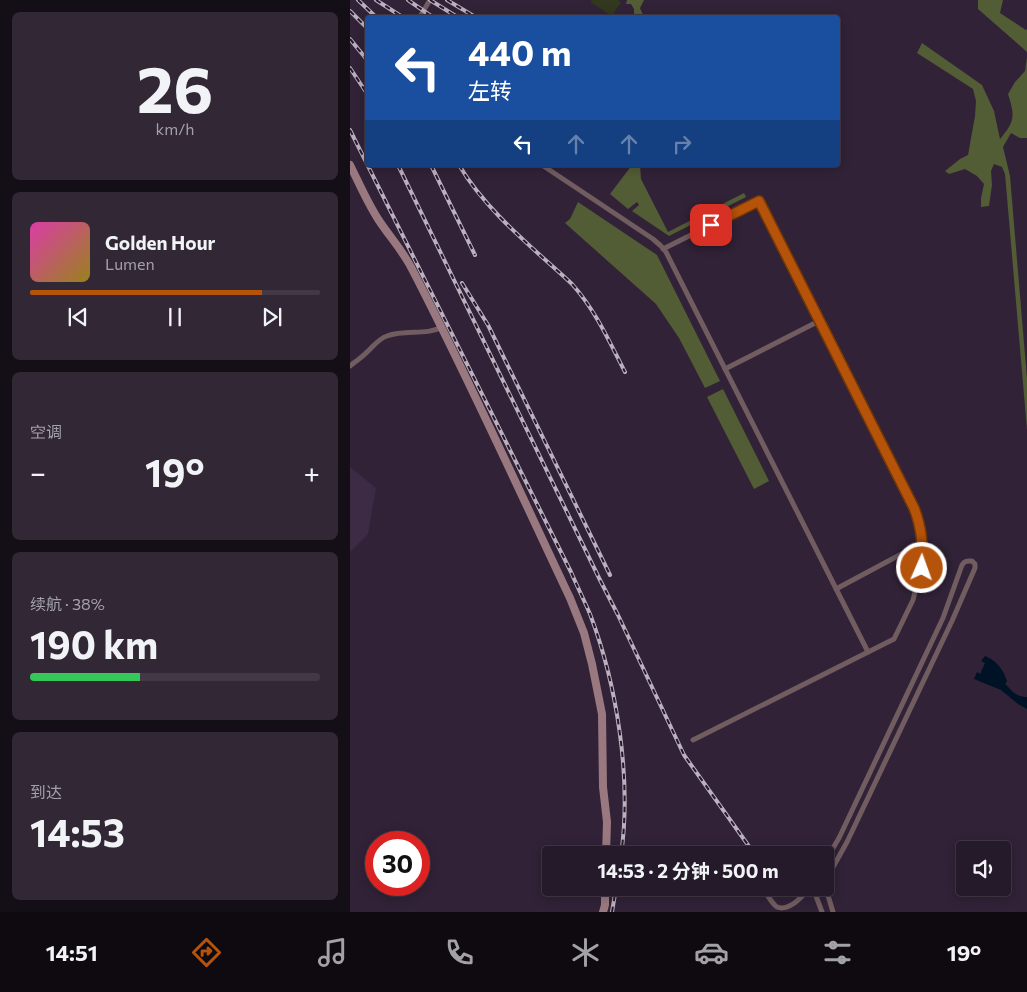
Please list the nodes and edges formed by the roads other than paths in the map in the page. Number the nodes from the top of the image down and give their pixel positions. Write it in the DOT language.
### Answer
graph roads {
  1 [pos="430,0"];
  2 [pos="421,15"];
  3 [pos="350,165"];
  4 [pos="545,167"];
  5 [pos="664,250"];
  6 [pos="819,321"];
  7 [pos="442,327"];
  8 [pos="350,366"];
  9 [pos="725,369"];
  10 [pos="922,543"];
  11 [pos="836,588"];
  12 [pos="868,652"];
  13 [pos="693,740"];
  14 [pos="606,846"];
  15 [pos="834,846"];
  16 [pos="834,865"];
  17 [pos="605,896"];
  18 [pos="768,896"];
  19 [pos="802,896"];
  20 [pos="816,896"];
  21 [pos="828,896"];
  22 [pos="603,912"];
  23 [pos="822,912"];
  24 [pos="834,912"];
  1 -- 2 [label="street"];
  3 -- 7 [label="street"];
  4 -- 5 [label="street"];
  5 -- 6 [label="street"];
  5 -- 9 [label="street"];
  6 -- 9 [label="street"];
  6 -- 10 [label="street"];
  7 -- 8 [label="street"];
  7 -- 14 [label="street"];
  9 -- 11 [label="street"];
  10 -- 11 [label="street"];
  10 -- 12 [label="street"];
  11 -- 12 [label="street"];
  12 -- 13 [label="street"];
  15 -- 16 [label="street"];
  17 -- 22 [label="street"];
  18 -- 19 [label="street"];
  20 -- 23 [label="street"];
  21 -- 24 [label="street"];
}
